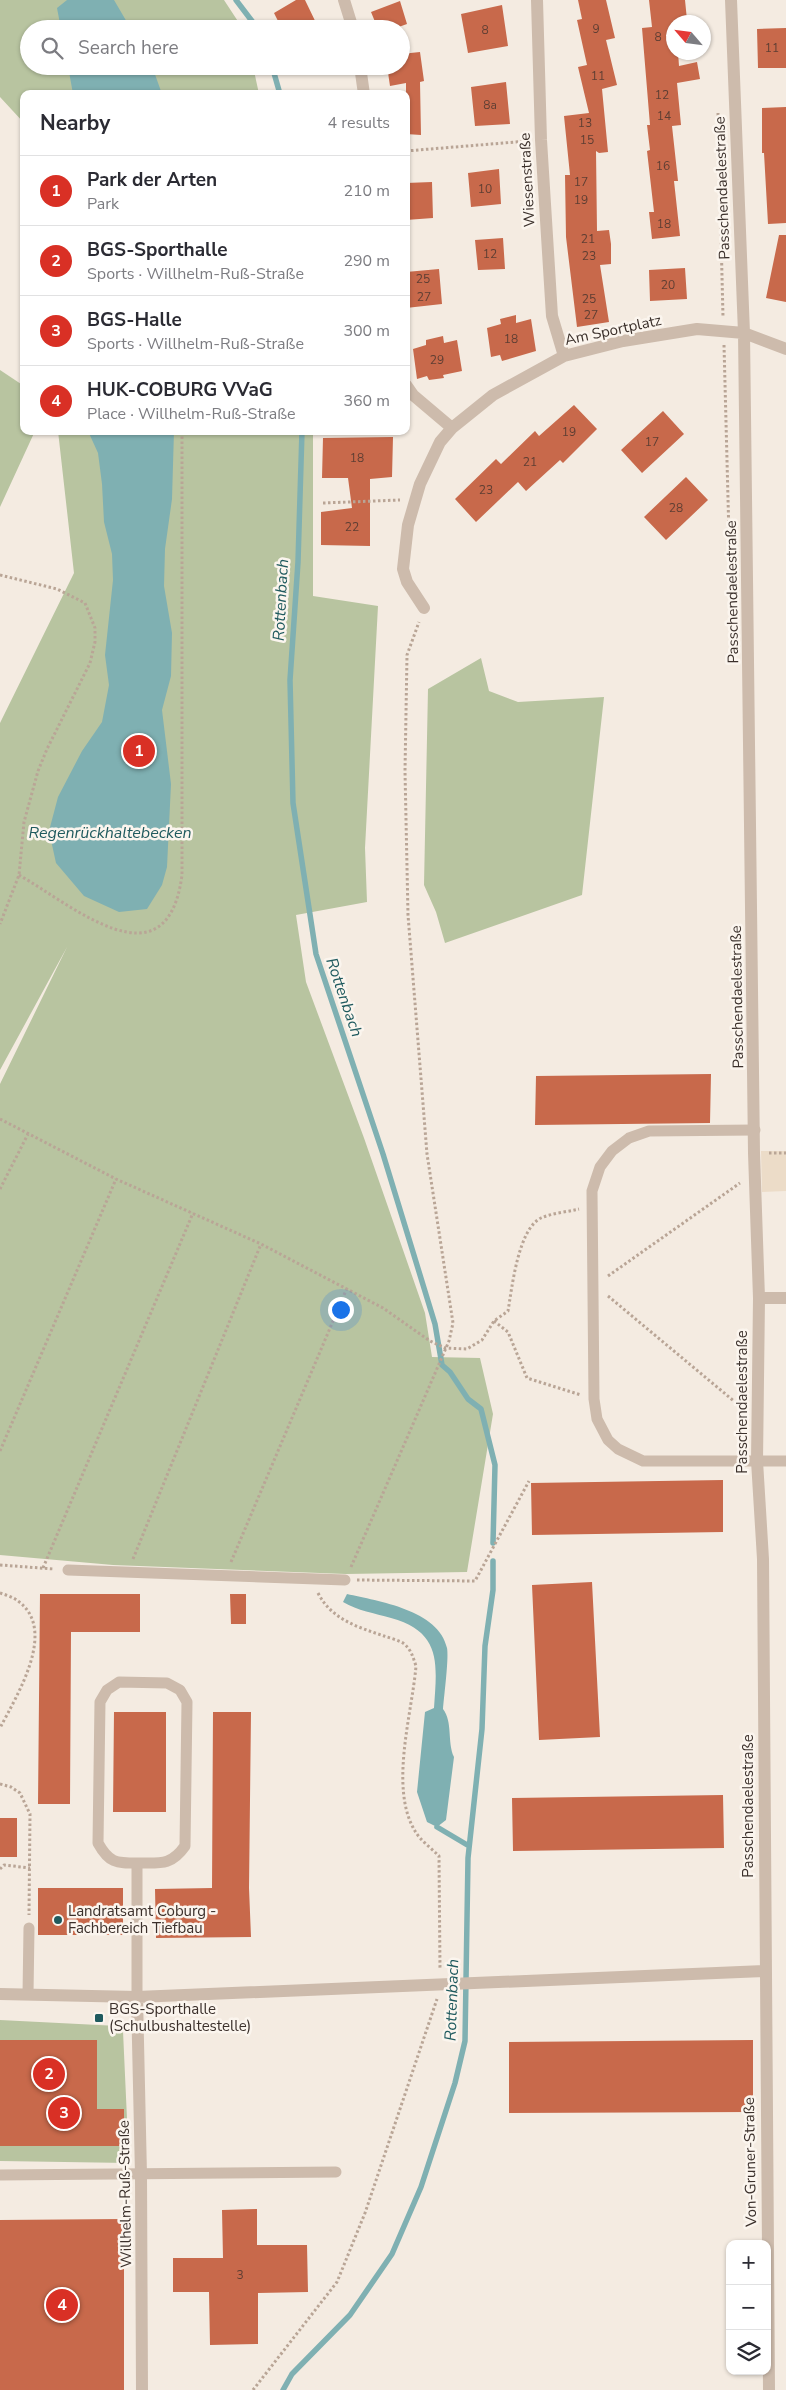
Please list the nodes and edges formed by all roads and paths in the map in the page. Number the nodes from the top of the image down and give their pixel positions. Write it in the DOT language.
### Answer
graph roads {
  1 [pos="344,0"];
  2 [pos="537,0"];
  3 [pos="731,0"];
  4 [pos="350,20"];
  5 [pos="361,75"];
  6 [pos="363,90"];
  7 [pos="718,109"];
  8 [pos="541,140"];
  9 [pos="410,151"];
  10 [pos="724,331"];
  11 [pos="744,333"];
  12 [pos="786,349"];
  13 [pos="564,356"];
  14 [pos="410,391"];
  15 [pos="452,428"];
  16 [pos="182,435"];
  17 [pos="415,499"];
  18 [pos="323,504"];
  19 [pos="729,541"];
  20 [pos="0,575"];
  21 [pos="424,608"];
  22 [pos="19,874"];
  23 [pos="0,924"];
  24 [pos="0,1120"];
  25 [pos="755,1130"];
  26 [pos="28,1134"];
  27 [pos="116,1179"];
  28 [pos="755,1179"];
  29 [pos="0,1189"];
  30 [pos="592,1206"];
  31 [pos="193,1213"];
  32 [pos="261,1244"];
  33 [pos="594,1285"];
  34 [pos="347,1288"];
  35 [pos="759,1298"];
  36 [pos="786,1298"];
  37 [pos="494,1320"];
  38 [pos="445,1348"];
  39 [pos="594,1398"];
  40 [pos="757,1420"];
  41 [pos="0,1451"];
  42 [pos="786,1461"];
  43 [pos="757,1462"];
  44 [pos="530,1481"];
  45 [pos="0,1565"];
  46 [pos="43,1568"];
  47 [pos="68,1570"];
  48 [pos="127,1573"];
  49 [pos="225,1576"];
  50 [pos="312,1580"];
  51 [pos="345,1580"];
  52 [pos="0,1593"];
  53 [pos="0,1728"];
  54 [pos="0,1784"];
  55 [pos="137,1863"];
  56 [pos="30,1868"];
  57 [pos="0,1869"];
  58 [pos="29,1928"];
  59 [pos="765,1971"];
  60 [pos="440,1984"];
  61 [pos="765,1993"];
  62 [pos="0,1994"];
  63 [pos="28,1994"];
  64 [pos="137,1997"];
  65 [pos="336,2172"];
  66 [pos="0,2175"];
  67 [pos="141,2175"];
  68 [pos="142,2390"];
  69 [pos="254,2390"];
  70 [pos="769,2390"];
  1 -- 4 [label="street"];
  2 -- 8 [label="street, Wiesenstraße"];
  3 -- 11 [label="street, Passchendaelestraße"];
  5 -- 6 [label="street"];
  7 -- 10 [label="path"];
  8 -- 9 [label="path"];
  8 -- 13 [label="street, Wiesenstraße"];
  10 -- 11 [label="street, Am Sportplatz"];
  10 -- 13 [label="street, Am Sportplatz"];
  10 -- 19 [label="path"];
  11 -- 12 [label="street, Am Sportplatz"];
  11 -- 25 [label="street, Passchendaelestraße"];
  13 -- 15 [label="street, Am Sportplatz"];
  14 -- 15 [label="street"];
  15 -- 17 [label="street, Am Sportplatz"];
  16 -- 22 [label="path"];
  17 -- 18 [label="path"];
  17 -- 21 [label="street, Am Sportplatz"];
  20 -- 22 [label="path"];
  21 -- 38 [label="path"];
  22 -- 23 [label="path"];
  24 -- 26 [label="path"];
  25 -- 28 [label="street, Passchendaelestraße"];
  25 -- 30 [label="lane"];
  26 -- 27 [label="path"];
  26 -- 29 [label="path"];
  27 -- 31 [label="path"];
  27 -- 41 [label="path"];
  28 -- 33 [label="path"];
  28 -- 35 [label="street, Passchendaelestraße"];
  30 -- 33 [label="lane"];
  30 -- 37 [label="path"];
  31 -- 32 [label="path"];
  31 -- 46 [label="path"];
  32 -- 34 [label="path"];
  32 -- 48 [label="path"];
  33 -- 39 [label="lane"];
  33 -- 40 [label="path"];
  34 -- 38 [label="path"];
  34 -- 49 [label="path"];
  35 -- 36 [label="street"];
  35 -- 40 [label="street, Passchendaelestraße"];
  37 -- 38 [label="path"];
  37 -- 39 [label="path"];
  38 -- 51 [label="path"];
  39 -- 43 [label="lane"];
  40 -- 43 [label="street, Passchendaelestraße"];
  42 -- 43 [label="lane"];
  43 -- 59 [label="street, Passchendaelestraße"];
  44 -- 51 [label="path"];
  45 -- 46 [label="path"];
  46 -- 47 [label="path"];
  47 -- 48 [label="lane"];
  48 -- 49 [label="lane"];
  49 -- 50 [label="lane"];
  50 -- 51 [label="lane"];
  50 -- 60 [label="path"];
  52 -- 53 [label="path"];
  54 -- 56 [label="path"];
  55 -- 55 [label="lane"];
  55 -- 64 [label="lane"];
  56 -- 57 [label="path"];
  56 -- 58 [label="path"];
  58 -- 63 [label="lane"];
  59 -- 60 [label="street"];
  59 -- 61 [label="street, Passchendaelestraße"];
  60 -- 64 [label="street"];
  60 -- 69 [label="path"];
  61 -- 70 [label="street, Von-Gruner-Straße"];
  62 -- 63 [label="street"];
  63 -- 64 [label="street"];
  64 -- 67 [label="street, Willhelm-Ruß-Straße"];
  65 -- 67 [label="lane"];
  66 -- 67 [label="lane"];
  67 -- 68 [label="street, Willhelm-Ruß-Straße"];
}
